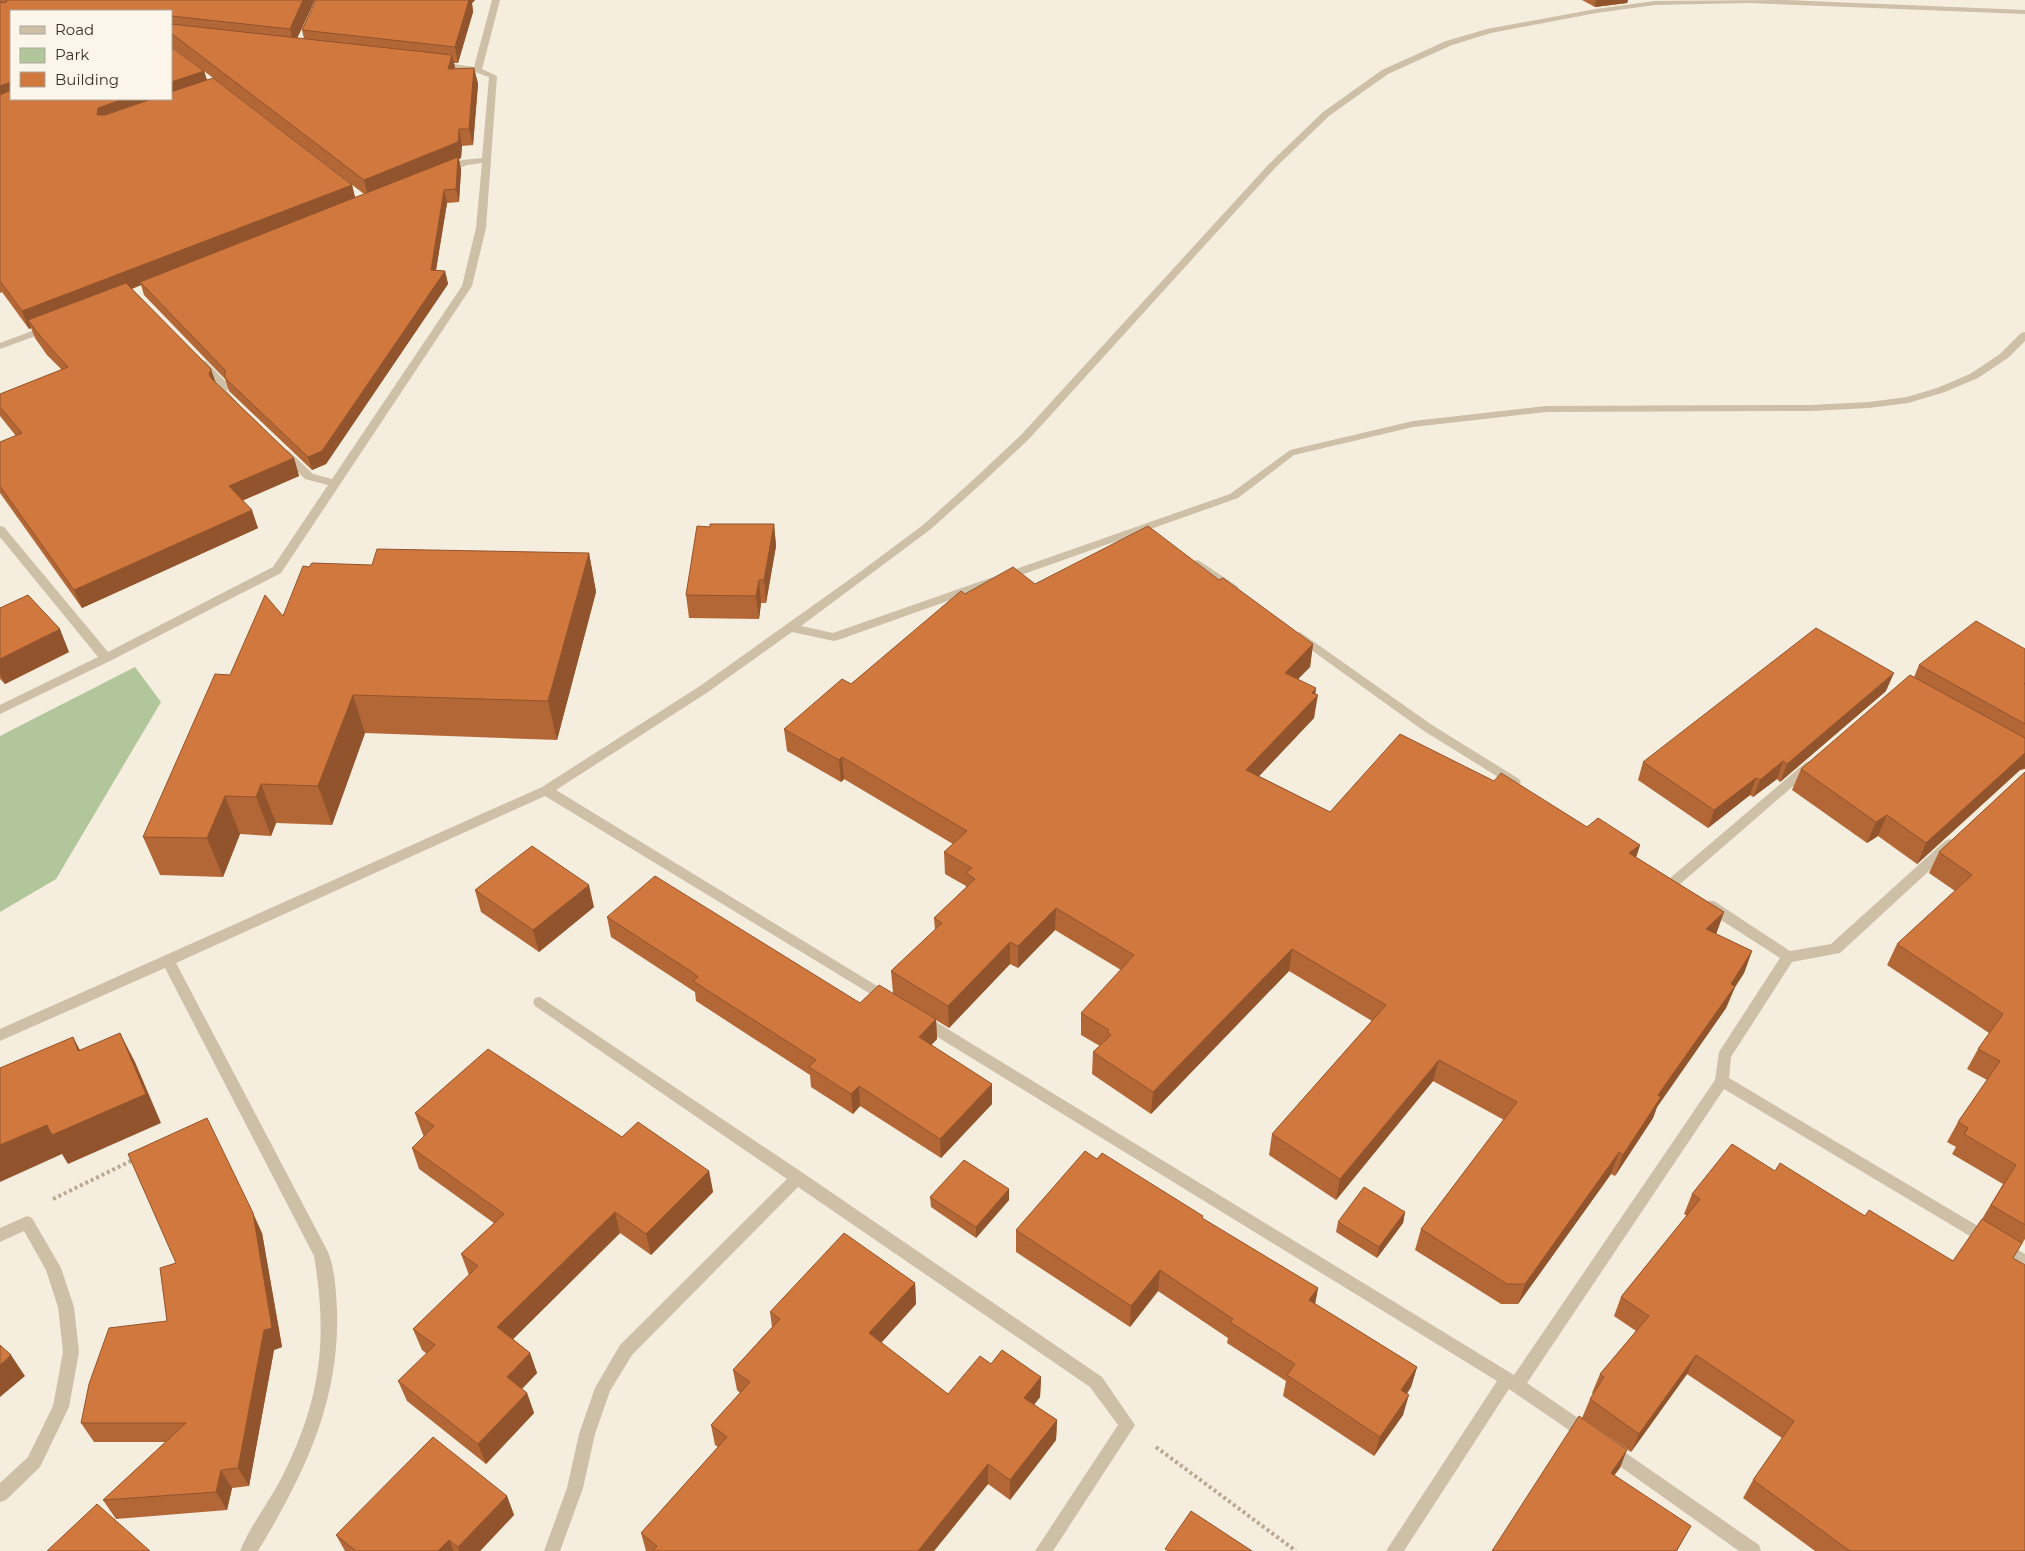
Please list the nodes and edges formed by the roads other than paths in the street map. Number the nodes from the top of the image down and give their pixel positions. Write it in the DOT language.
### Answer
graph roads {
  1 [pos="496,0"];
  2 [pos="1654,1"];
  3 [pos="2025,12"];
  4 [pos="428,64"];
  5 [pos="476,70"];
  6 [pos="486,160"];
  7 [pos="438,173"];
  8 [pos="54,326"];
  9 [pos="2025,335"];
  10 [pos="0,346"];
  11 [pos="197,358"];
  12 [pos="242,412"];
  13 [pos="276,444"];
  14 [pos="335,483"];
  15 [pos="1145,528"];
  16 [pos="0,530"];
  17 [pos="1160,538"];
  18 [pos="1184,555"];
  19 [pos="1246,598"];
  20 [pos="792,628"];
  21 [pos="1293,630"];
  22 [pos="106,658"];
  23 [pos="0,710"];
  24 [pos="1817,759"];
  25 [pos="546,790"];
  26 [pos="1530,792"];
  27 [pos="1959,835"];
  28 [pos="1674,882"];
  29 [pos="1698,898"];
  30 [pos="1788,957"];
  31 [pos="168,961"];
  32 [pos="540,1002"];
  33 [pos="0,1035"];
  34 [pos="1722,1080"];
  35 [pos="798,1177"];
  36 [pos="0,1235"];
  37 [pos="2025,1262"];
  38 [pos="1512,1382"];
  39 [pos="0,1494"];
  40 [pos="248,1551"];
  41 [pos="552,1551"];
  42 [pos="1043,1551"];
  43 [pos="1394,1551"];
  44 [pos="1753,1551"];
  1 -- 5 [label="street"];
  2 -- 3 [label="street"];
  2 -- 20 [label="street"];
  4 -- 5 [label="street"];
  5 -- 6 [label="street"];
  6 -- 7 [label="street"];
  6 -- 14 [label="street"];
  8 -- 10 [label="street"];
  9 -- 15 [label="street"];
  11 -- 12 [label="street"];
  13 -- 14 [label="street"];
  14 -- 22 [label="street"];
  15 -- 17 [label="street"];
  15 -- 20 [label="street"];
  16 -- 22 [label="street"];
  18 -- 19 [label="street"];
  20 -- 25 [label="street"];
  21 -- 26 [label="street"];
  22 -- 23 [label="street"];
  24 -- 28 [label="street"];
  25 -- 31 [label="street"];
  25 -- 38 [label="street"];
  27 -- 30 [label="street"];
  29 -- 30 [label="street"];
  30 -- 34 [label="street"];
  31 -- 33 [label="street"];
  31 -- 40 [label="street"];
  32 -- 35 [label="street"];
  34 -- 37 [label="street"];
  34 -- 38 [label="street"];
  35 -- 41 [label="street"];
  35 -- 42 [label="street"];
  36 -- 39 [label="street"];
  38 -- 43 [label="street"];
  38 -- 44 [label="street"];
}
